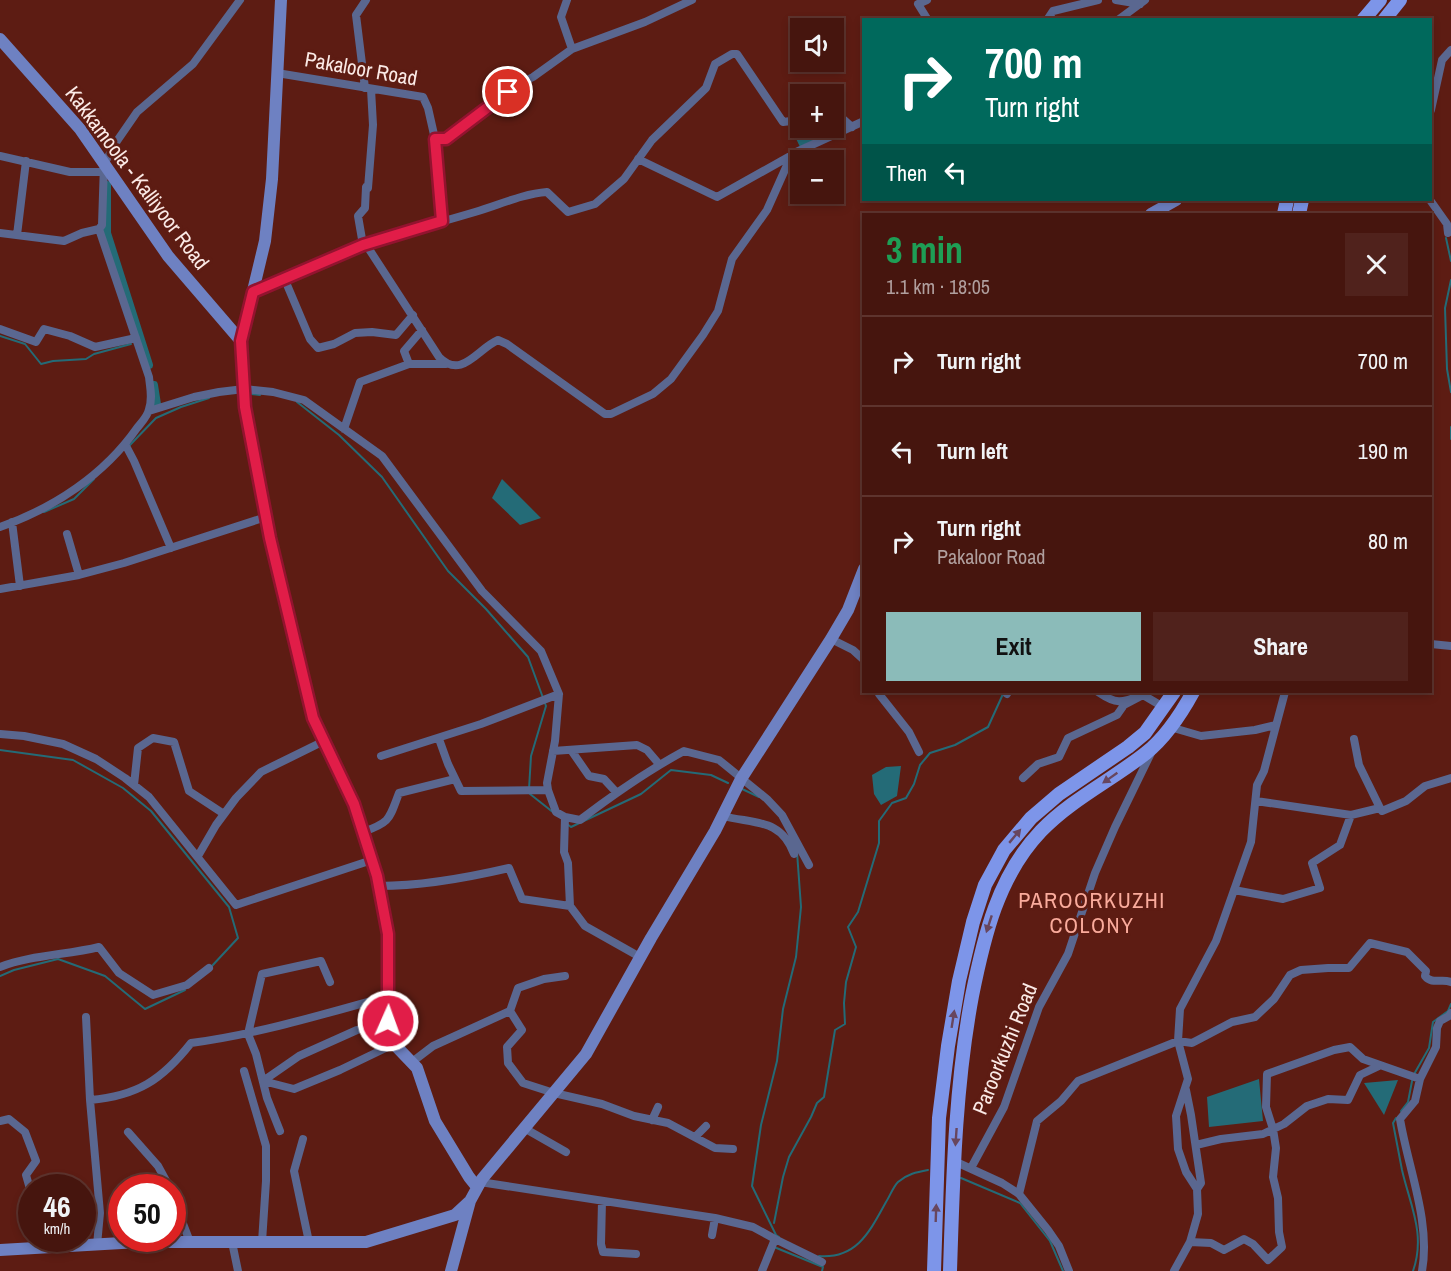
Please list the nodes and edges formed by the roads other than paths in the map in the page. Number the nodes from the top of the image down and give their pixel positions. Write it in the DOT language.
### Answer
graph roads {
  1 [pos="240,0"];
  2 [pos="281,0"];
  3 [pos="366,0"];
  4 [pos="567,0"];
  5 [pos="692,0"];
  6 [pos="927,0"];
  7 [pos="1098,0"];
  8 [pos="1116,0"];
  9 [pos="1380,0"];
  10 [pos="1400,0"];
  11 [pos="1142,2"];
  12 [pos="927,18"];
  13 [pos="1048,18"];
  14 [pos="1121,18"];
  15 [pos="1365,18"];
  16 [pos="1386,18"];
  17 [pos="0,39"];
  18 [pos="572,49"];
  19 [pos="1451,50"];
  20 [pos="277,73"];
  21 [pos="497,78"];
  22 [pos="368,89"];
  23 [pos="508,92"];
  24 [pos="1432,105"];
  25 [pos="844,120"];
  26 [pos="790,121"];
  27 [pos="862,122"];
  28 [pos="852,127"];
  29 [pos="435,139"];
  30 [pos="801,150"];
  31 [pos="790,155"];
  32 [pos="0,156"];
  33 [pos="790,158"];
  34 [pos="638,159"];
  35 [pos="26,161"];
  36 [pos="104,168"];
  37 [pos="1174,201"];
  38 [pos="1431,201"];
  39 [pos="1152,213"];
  40 [pos="442,221"];
  41 [pos="99,228"];
  42 [pos="1450,232"];
  43 [pos="0,233"];
  44 [pos="17,235"];
  45 [pos="363,245"];
  46 [pos="285,280"];
  47 [pos="253,292"];
  48 [pos="413,315"];
  49 [pos="0,329"];
  50 [pos="422,330"];
  51 [pos="136,338"];
  52 [pos="241,341"];
  53 [pos="409,364"];
  54 [pos="446,364"];
  55 [pos="244,389"];
  56 [pos="149,411"];
  57 [pos="344,429"];
  58 [pos="126,447"];
  59 [pos="266,517"];
  60 [pos="12,525"];
  61 [pos="0,527"];
  62 [pos="67,534"];
  63 [pos="171,548"];
  64 [pos="862,574"];
  65 [pos="79,575"];
  66 [pos="20,586"];
  67 [pos="0,589"];
  68 [pos="831,639"];
  69 [pos="1432,644"];
  70 [pos="1451,646"];
  71 [pos="862,658"];
  72 [pos="880,693"];
  73 [pos="1100,693"];
  74 [pos="1173,693"];
  75 [pos="1192,693"];
  76 [pos="1285,693"];
  77 [pos="559,694"];
  78 [pos="1143,695"];
  79 [pos="1165,708"];
  80 [pos="1276,725"];
  81 [pos="1170,728"];
  82 [pos="0,734"];
  83 [pos="439,739"];
  84 [pos="1354,739"];
  85 [pos="324,741"];
  86 [pos="1155,745"];
  87 [pos="571,750"];
  88 [pos="553,751"];
  89 [pos="919,752"];
  90 [pos="381,756"];
  91 [pos="659,764"];
  92 [pos="1023,778"];
  93 [pos="1451,778"];
  94 [pos="455,779"];
  95 [pos="741,779"];
  96 [pos="134,785"];
  97 [pos="548,790"];
  98 [pos="616,792"];
  99 [pos="1256,801"];
  100 [pos="1380,808"];
  101 [pos="224,814"];
  102 [pos="1352,814"];
  103 [pos="723,816"];
  104 [pos="565,818"];
  105 [pos="363,832"];
  106 [pos="794,854"];
  107 [pos="198,856"];
  108 [pos="372,860"];
  109 [pos="809,865"];
  110 [pos="379,886"];
  111 [pos="1234,890"];
  112 [pos="570,906"];
  113 [pos="640,957"];
  114 [pos="0,967"];
  115 [pos="209,968"];
  116 [pos="565,976"];
  117 [pos="330,982"];
  118 [pos="1451,982"];
  119 [pos="389,996"];
  120 [pos="510,1011"];
  121 [pos="1451,1013"];
  122 [pos="86,1017"];
  123 [pos="388,1021"];
  124 [pos="248,1034"];
  125 [pos="1178,1041"];
  126 [pos="394,1044"];
  127 [pos="412,1062"];
  128 [pos="1379,1066"];
  129 [pos="244,1071"];
  130 [pos="1420,1079"];
  131 [pos="263,1081"];
  132 [pos="1185,1088"];
  133 [pos="554,1093"];
  134 [pos="90,1100"];
  135 [pos="658,1107"];
  136 [pos="652,1120"];
  137 [pos="0,1122"];
  138 [pos="706,1126"];
  139 [pos="524,1128"];
  140 [pos="1273,1129"];
  141 [pos="280,1131"];
  142 [pos="128,1132"];
  143 [pos="695,1137"];
  144 [pos="303,1139"];
  145 [pos="1196,1145"];
  146 [pos="733,1149"];
  147 [pos="566,1152"];
  148 [pos="954,1161"];
  149 [pos="971,1168"];
  150 [pos="27,1174"];
  151 [pos="162,1174"];
  152 [pos="479,1185"];
  153 [pos="1197,1189"];
  154 [pos="1018,1194"];
  155 [pos="470,1201"];
  156 [pos="602,1201"];
  157 [pos="715,1218"];
  158 [pos="186,1232"];
  159 [pos="712,1235"];
  160 [pos="775,1239"];
  161 [pos="190,1242"];
  162 [pos="232,1242"];
  163 [pos="262,1242"];
  164 [pos="309,1242"];
  165 [pos="1190,1242"];
  166 [pos="97,1245"];
  167 [pos="18,1247"];
  168 [pos="0,1250"];
  169 [pos="636,1254"];
  170 [pos="822,1262"];
  171 [pos="1176,1270"];
  172 [pos="238,1271"];
  173 [pos="451,1271"];
  174 [pos="762,1271"];
  175 [pos="934,1271"];
  176 [pos="950,1271"];
  177 [pos="1069,1271"];
  178 [pos="1422,1271"];
  1 -- 36 [label="street"];
  2 -- 20 [label="main road"];
  3 -- 22 [label="street"];
  4 -- 18 [label="street"];
  5 -- 18 [label="street"];
  6 -- 12 [label="street"];
  7 -- 13 [label="street"];
  8 -- 11 [label="street"];
  9 -- 15 [label="main road"];
  10 -- 16 [label="main road"];
  11 -- 14 [label="street"];
  17 -- 36 [label="main road, Kakkamoola - Kalliyoor Road"];
  18 -- 23 [label="street"];
  19 -- 24 [label="street"];
  20 -- 22 [label="street, Pakaloor Road"];
  20 -- 47 [label="main road"];
  21 -- 23 [label="street"];
  22 -- 29 [label="street, Pakaloor Road"];
  22 -- 45 [label="street"];
  23 -- 29 [label="street"];
  25 -- 28 [label="street"];
  26 -- 34 [label="street"];
  27 -- 28 [label="street"];
  28 -- 30 [label="street"];
  29 -- 40 [label="street"];
  31 -- 34 [label="street"];
  32 -- 35 [label="street"];
  33 -- 54 [label="street"];
  34 -- 40 [label="street"];
  35 -- 36 [label="street"];
  35 -- 44 [label="street"];
  36 -- 41 [label="street"];
  36 -- 52 [label="main road, Kakkamoola - Kalliyoor Road"];
  37 -- 39 [label="main road"];
  38 -- 42 [label="street"];
  40 -- 45 [label="street"];
  41 -- 44 [label="street"];
  41 -- 51 [label="street"];
  43 -- 44 [label="street"];
  45 -- 46 [label="street"];
  45 -- 48 [label="street"];
  46 -- 47 [label="street"];
  46 -- 48 [label="street"];
  47 -- 52 [label="main road"];
  48 -- 50 [label="street"];
  49 -- 51 [label="street"];
  50 -- 53 [label="street"];
  50 -- 54 [label="street"];
  51 -- 56 [label="street"];
  52 -- 55 [label="main road"];
  53 -- 54 [label="street"];
  53 -- 57 [label="street"];
  55 -- 56 [label="street"];
  55 -- 57 [label="street"];
  55 -- 59 [label="main road"];
  56 -- 58 [label="street"];
  57 -- 77 [label="street"];
  58 -- 60 [label="street"];
  58 -- 63 [label="street"];
  59 -- 63 [label="street"];
  59 -- 85 [label="main road"];
  60 -- 61 [label="street"];
  60 -- 66 [label="street"];
  62 -- 65 [label="street"];
  63 -- 65 [label="street"];
  64 -- 68 [label="main road"];
  65 -- 66 [label="street"];
  66 -- 67 [label="street"];
  68 -- 71 [label="street"];
  68 -- 95 [label="main road"];
  69 -- 70 [label="street"];
  72 -- 89 [label="street"];
  73 -- 78 [label="street"];
  74 -- 79 [label="main road"];
  75 -- 81 [label="main road"];
  76 -- 80 [label="street"];
  77 -- 83 [label="street"];
  77 -- 88 [label="street"];
  78 -- 79 [label="street"];
  78 -- 92 [label="street"];
  175 -- 79 [label="main road, one-way"];
  80 -- 81 [label="street"];
  80 -- 99 [label="street"];
  81 -- 86 [label="main road"];
  82 -- 96 [label="street"];
  83 -- 90 [label="street"];
  83 -- 94 [label="street"];
  84 -- 100 [label="street"];
  85 -- 101 [label="street"];
  85 -- 105 [label="main road"];
  86 -- 148 [label="main road, one-way"];
  86 -- 149 [label="street, Paroorkuzhi Road"];
  87 -- 88 [label="street"];
  87 -- 91 [label="street"];
  87 -- 98 [label="street"];
  88 -- 97 [label="street"];
  91 -- 95 [label="street"];
  91 -- 98 [label="street"];
  93 -- 100 [label="street"];
  94 -- 97 [label="street"];
  94 -- 105 [label="street"];
  95 -- 103 [label="main road"];
  95 -- 109 [label="street"];
  96 -- 101 [label="street"];
  96 -- 107 [label="street"];
  97 -- 104 [label="street"];
  98 -- 104 [label="street"];
  99 -- 102 [label="street"];
  99 -- 111 [label="street"];
  100 -- 102 [label="street"];
  101 -- 107 [label="street"];
  102 -- 111 [label="street"];
  103 -- 106 [label="street"];
  103 -- 113 [label="main road"];
  104 -- 112 [label="street"];
  105 -- 108 [label="main road"];
  107 -- 108 [label="street"];
  108 -- 110 [label="main road"];
  110 -- 112 [label="street"];
  110 -- 119 [label="main road"];
  111 -- 125 [label="street"];
  112 -- 113 [label="street"];
  113 -- 133 [label="main road"];
  114 -- 115 [label="street"];
  116 -- 120 [label="street"];
  117 -- 124 [label="street"];
  118 -- 125 [label="street"];
  119 -- 123 [label="main road"];
  119 -- 124 [label="street"];
  120 -- 127 [label="street"];
  120 -- 133 [label="street"];
  121 -- 130 [label="street"];
  122 -- 134 [label="street"];
  123 -- 126 [label="main road"];
  123 -- 131 [label="street"];
  124 -- 131 [label="street"];
  124 -- 134 [label="street"];
  125 -- 132 [label="street"];
  125 -- 154 [label="street"];
  126 -- 127 [label="main road"];
  126 -- 131 [label="street"];
  127 -- 152 [label="main road"];
  128 -- 130 [label="street"];
  128 -- 140 [label="street"];
  128 -- 140 [label="street"];
  129 -- 163 [label="street"];
  130 -- 178 [label="street"];
  131 -- 141 [label="street"];
  132 -- 145 [label="street"];
  132 -- 153 [label="street"];
  133 -- 136 [label="street"];
  133 -- 139 [label="main road"];
  134 -- 166 [label="street"];
  135 -- 136 [label="street"];
  136 -- 143 [label="street"];
  137 -- 150 [label="street"];
  138 -- 143 [label="street"];
  139 -- 147 [label="street"];
  139 -- 152 [label="main road"];
  140 -- 145 [label="street"];
  140 -- 165 [label="street"];
  142 -- 151 [label="street"];
  143 -- 146 [label="street"];
  144 -- 164 [label="street"];
  145 -- 153 [label="street"];
  148 -- 149 [label="street"];
  148 -- 176 [label="main road"];
  149 -- 154 [label="street"];
  152 -- 155 [label="main road"];
  152 -- 156 [label="street"];
  153 -- 165 [label="street"];
  154 -- 177 [label="street"];
  155 -- 164 [label="main road"];
  155 -- 173 [label="main road"];
  156 -- 157 [label="street"];
  156 -- 169 [label="street"];
  157 -- 159 [label="street"];
  157 -- 160 [label="street"];
  158 -- 161 [label="street"];
  160 -- 170 [label="street"];
  160 -- 174 [label="street"];
  161 -- 162 [label="main road"];
  161 -- 166 [label="main road"];
  162 -- 163 [label="main road"];
  162 -- 172 [label="street"];
  163 -- 164 [label="main road"];
  165 -- 171 [label="street"];
  167 -- 168 [label="main road"];
}
